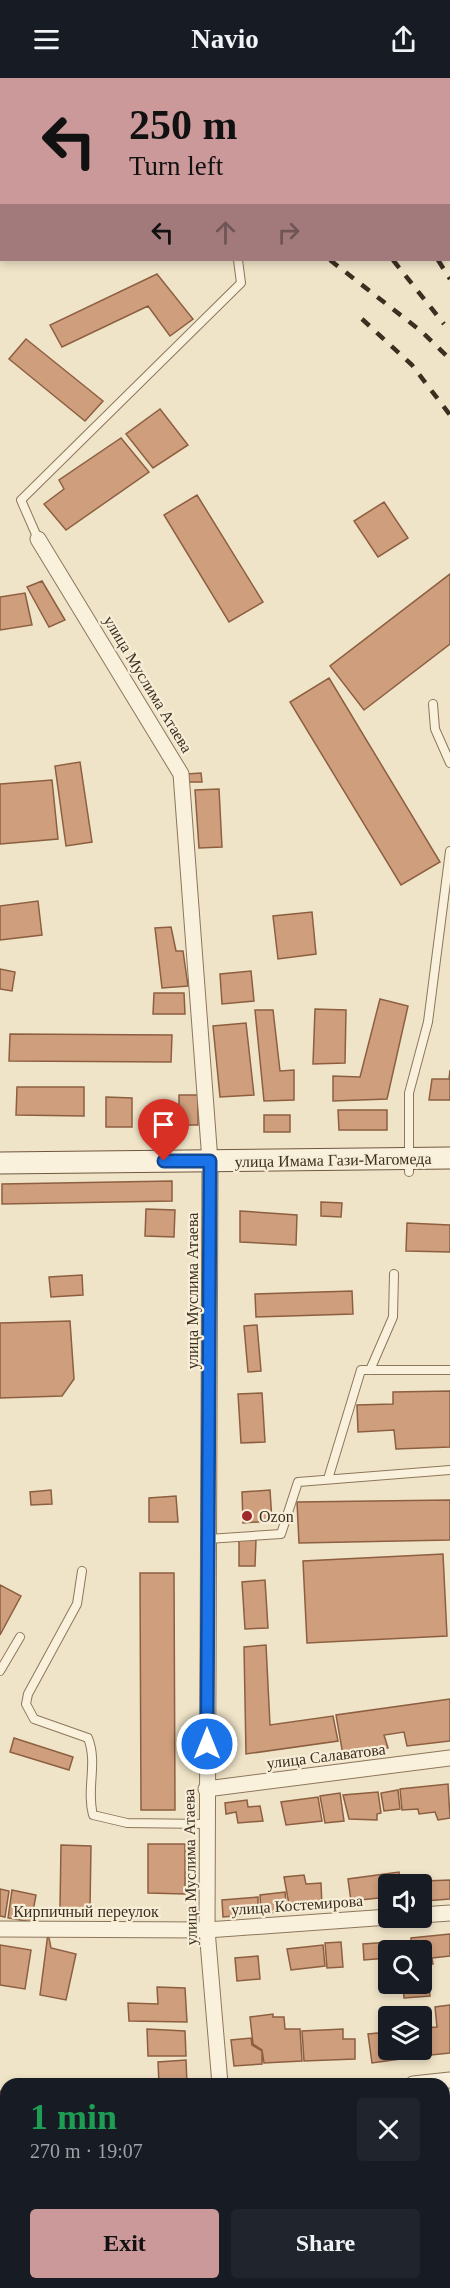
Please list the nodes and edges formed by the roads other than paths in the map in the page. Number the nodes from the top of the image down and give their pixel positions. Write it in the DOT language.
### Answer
graph roads {
  1 [pos="238,261"];
  2 [pos="38,539"];
  3 [pos="433,704"];
  4 [pos="450,763"];
  5 [pos="450,851"];
  6 [pos="450,1158"];
  7 [pos="0,1163"];
  8 [pos="410,1166"];
  9 [pos="210,1168"];
  10 [pos="450,1172"];
  11 [pos="0,1173"];
  12 [pos="394,1274"];
  13 [pos="370,1370"];
  14 [pos="450,1370"];
  15 [pos="450,1470"];
  16 [pos="328,1479"];
  17 [pos="208,1539"];
  18 [pos="82,1571"];
  19 [pos="20,1637"];
  20 [pos="0,1671"];
  21 [pos="450,1758"];
  22 [pos="206,1790"];
  23 [pos="207,1824"];
  24 [pos="450,1913"];
  25 [pos="432,1914"];
  26 [pos="378,1918"];
  27 [pos="0,1929"];
  28 [pos="207,1930"];
  29 [pos="219,2078"];
  1 -- 2 [label="lane"];
  2 -- 9 [label="street, улица Муслима Атаева"];
  3 -- 4 [label="lane"];
  5 -- 8 [label="lane"];
  6 -- 8 [label="main road, улица Имама Гази-Магомеда"];
  7 -- 9 [label="main road, улица Имама Гази-Магомеда"];
  8 -- 9 [label="main road, улица Имама Гази-Магомеда"];
  8 -- 10 [label="main road"];
  9 -- 11 [label="main road"];
  9 -- 17 [label="street, улица Муслима Атаева"];
  12 -- 13 [label="lane"];
  13 -- 14 [label="lane"];
  13 -- 16 [label="lane"];
  15 -- 16 [label="lane"];
  16 -- 17 [label="lane"];
  17 -- 22 [label="street, улица Муслима Атаева"];
  18 -- 23 [label="lane"];
  19 -- 20 [label="lane"];
  21 -- 22 [label="street, улица Салаватова"];
  22 -- 23 [label="street, улица Муслима Атаева"];
  23 -- 28 [label="street, улица Муслима Атаева"];
  24 -- 25 [label="street"];
  26 -- 28 [label="street, улица Костемирова"];
  27 -- 28 [label="street, Кирпичный переулок"];
  28 -- 29 [label="street, улица Муслима Атаева"];
}
